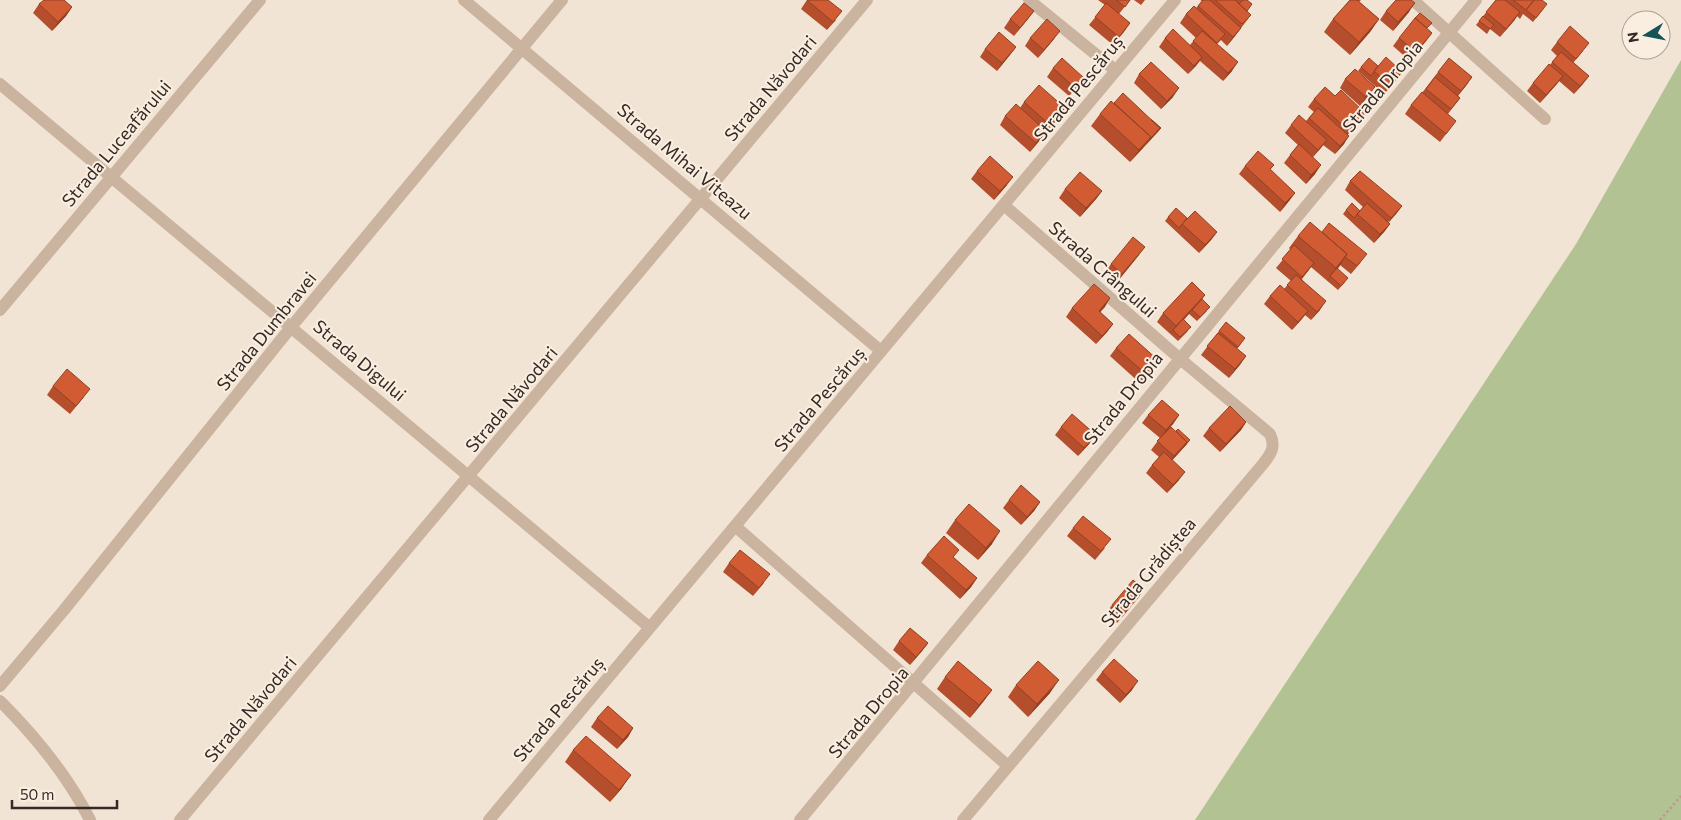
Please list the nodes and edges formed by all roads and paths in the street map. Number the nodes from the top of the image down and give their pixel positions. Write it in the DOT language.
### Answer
graph roads {
  1 [pos="260,0"];
  2 [pos="464,0"];
  3 [pos="562,0"];
  4 [pos="867,0"];
  5 [pos="1029,0"];
  6 [pos="1174,0"];
  7 [pos="1413,0"];
  8 [pos="1476,0"];
  9 [pos="1449,32"];
  10 [pos="522,47"];
  11 [pos="1115,70"];
  12 [pos="0,84"];
  13 [pos="1545,119"];
  14 [pos="111,175"];
  15 [pos="701,198"];
  16 [pos="1005,206"];
  17 [pos="0,310"];
  18 [pos="292,326"];
  19 [pos="882,351"];
  20 [pos="1179,358"];
  21 [pos="470,477"];
  22 [pos="735,526"];
  23 [pos="649,627"];
  24 [pos="914,684"];
  25 [pos="0,686"];
  26 [pos="0,701"];
  27 [pos="1008,766"];
  28 [pos="1681,796"];
  29 [pos="90,820"];
  30 [pos="180,820"];
  31 [pos="489,820"];
  32 [pos="800,820"];
  33 [pos="963,820"];
  34 [pos="1660,820"];
  1 -- 14 [label="street, Strada Luceafărului"];
  2 -- 10 [label="street, Strada Mihai Viteazu"];
  3 -- 10 [label="street, Strada Dumbravei"];
  4 -- 15 [label="street, Strada Năvodari"];
  5 -- 11 [label="street"];
  6 -- 11 [label="street, Strada Pescăruș"];
  7 -- 9 [label="street"];
  8 -- 9 [label="street, Strada Dropia"];
  9 -- 13 [label="street"];
  9 -- 20 [label="street, Strada Dropia"];
  10 -- 15 [label="street, Strada Mihai Viteazu"];
  10 -- 18 [label="street, Strada Dumbravei"];
  11 -- 16 [label="street, Strada Pescăruș"];
  12 -- 14 [label="street, Strada Digului"];
  14 -- 17 [label="street, Strada Luceafărului"];
  14 -- 18 [label="street, Strada Digului"];
  15 -- 19 [label="street, Strada Mihai Viteazu"];
  15 -- 21 [label="street, Strada Năvodari"];
  16 -- 19 [label="street, Strada Pescăruș"];
  16 -- 20 [label="street, Strada Crângului"];
  18 -- 21 [label="street, Strada Digului"];
  18 -- 25 [label="street, Strada Dumbravei"];
  19 -- 22 [label="street, Strada Pescăruș"];
  20 -- 24 [label="street, Strada Dropia"];
  20 -- 27 [label="street, Strada Grădiștea"];
  21 -- 23 [label="street, Strada Digului"];
  21 -- 30 [label="street, Strada Năvodari"];
  22 -- 23 [label="street, Strada Pescăruș"];
  22 -- 24 [label="street"];
  23 -- 31 [label="street, Strada Pescăruș"];
  24 -- 27 [label="street"];
  24 -- 32 [label="street, Strada Dropia"];
  26 -- 29 [label="street"];
  27 -- 33 [label="street, Strada Grădiștea"];
  28 -- 34 [label="path"];
}
